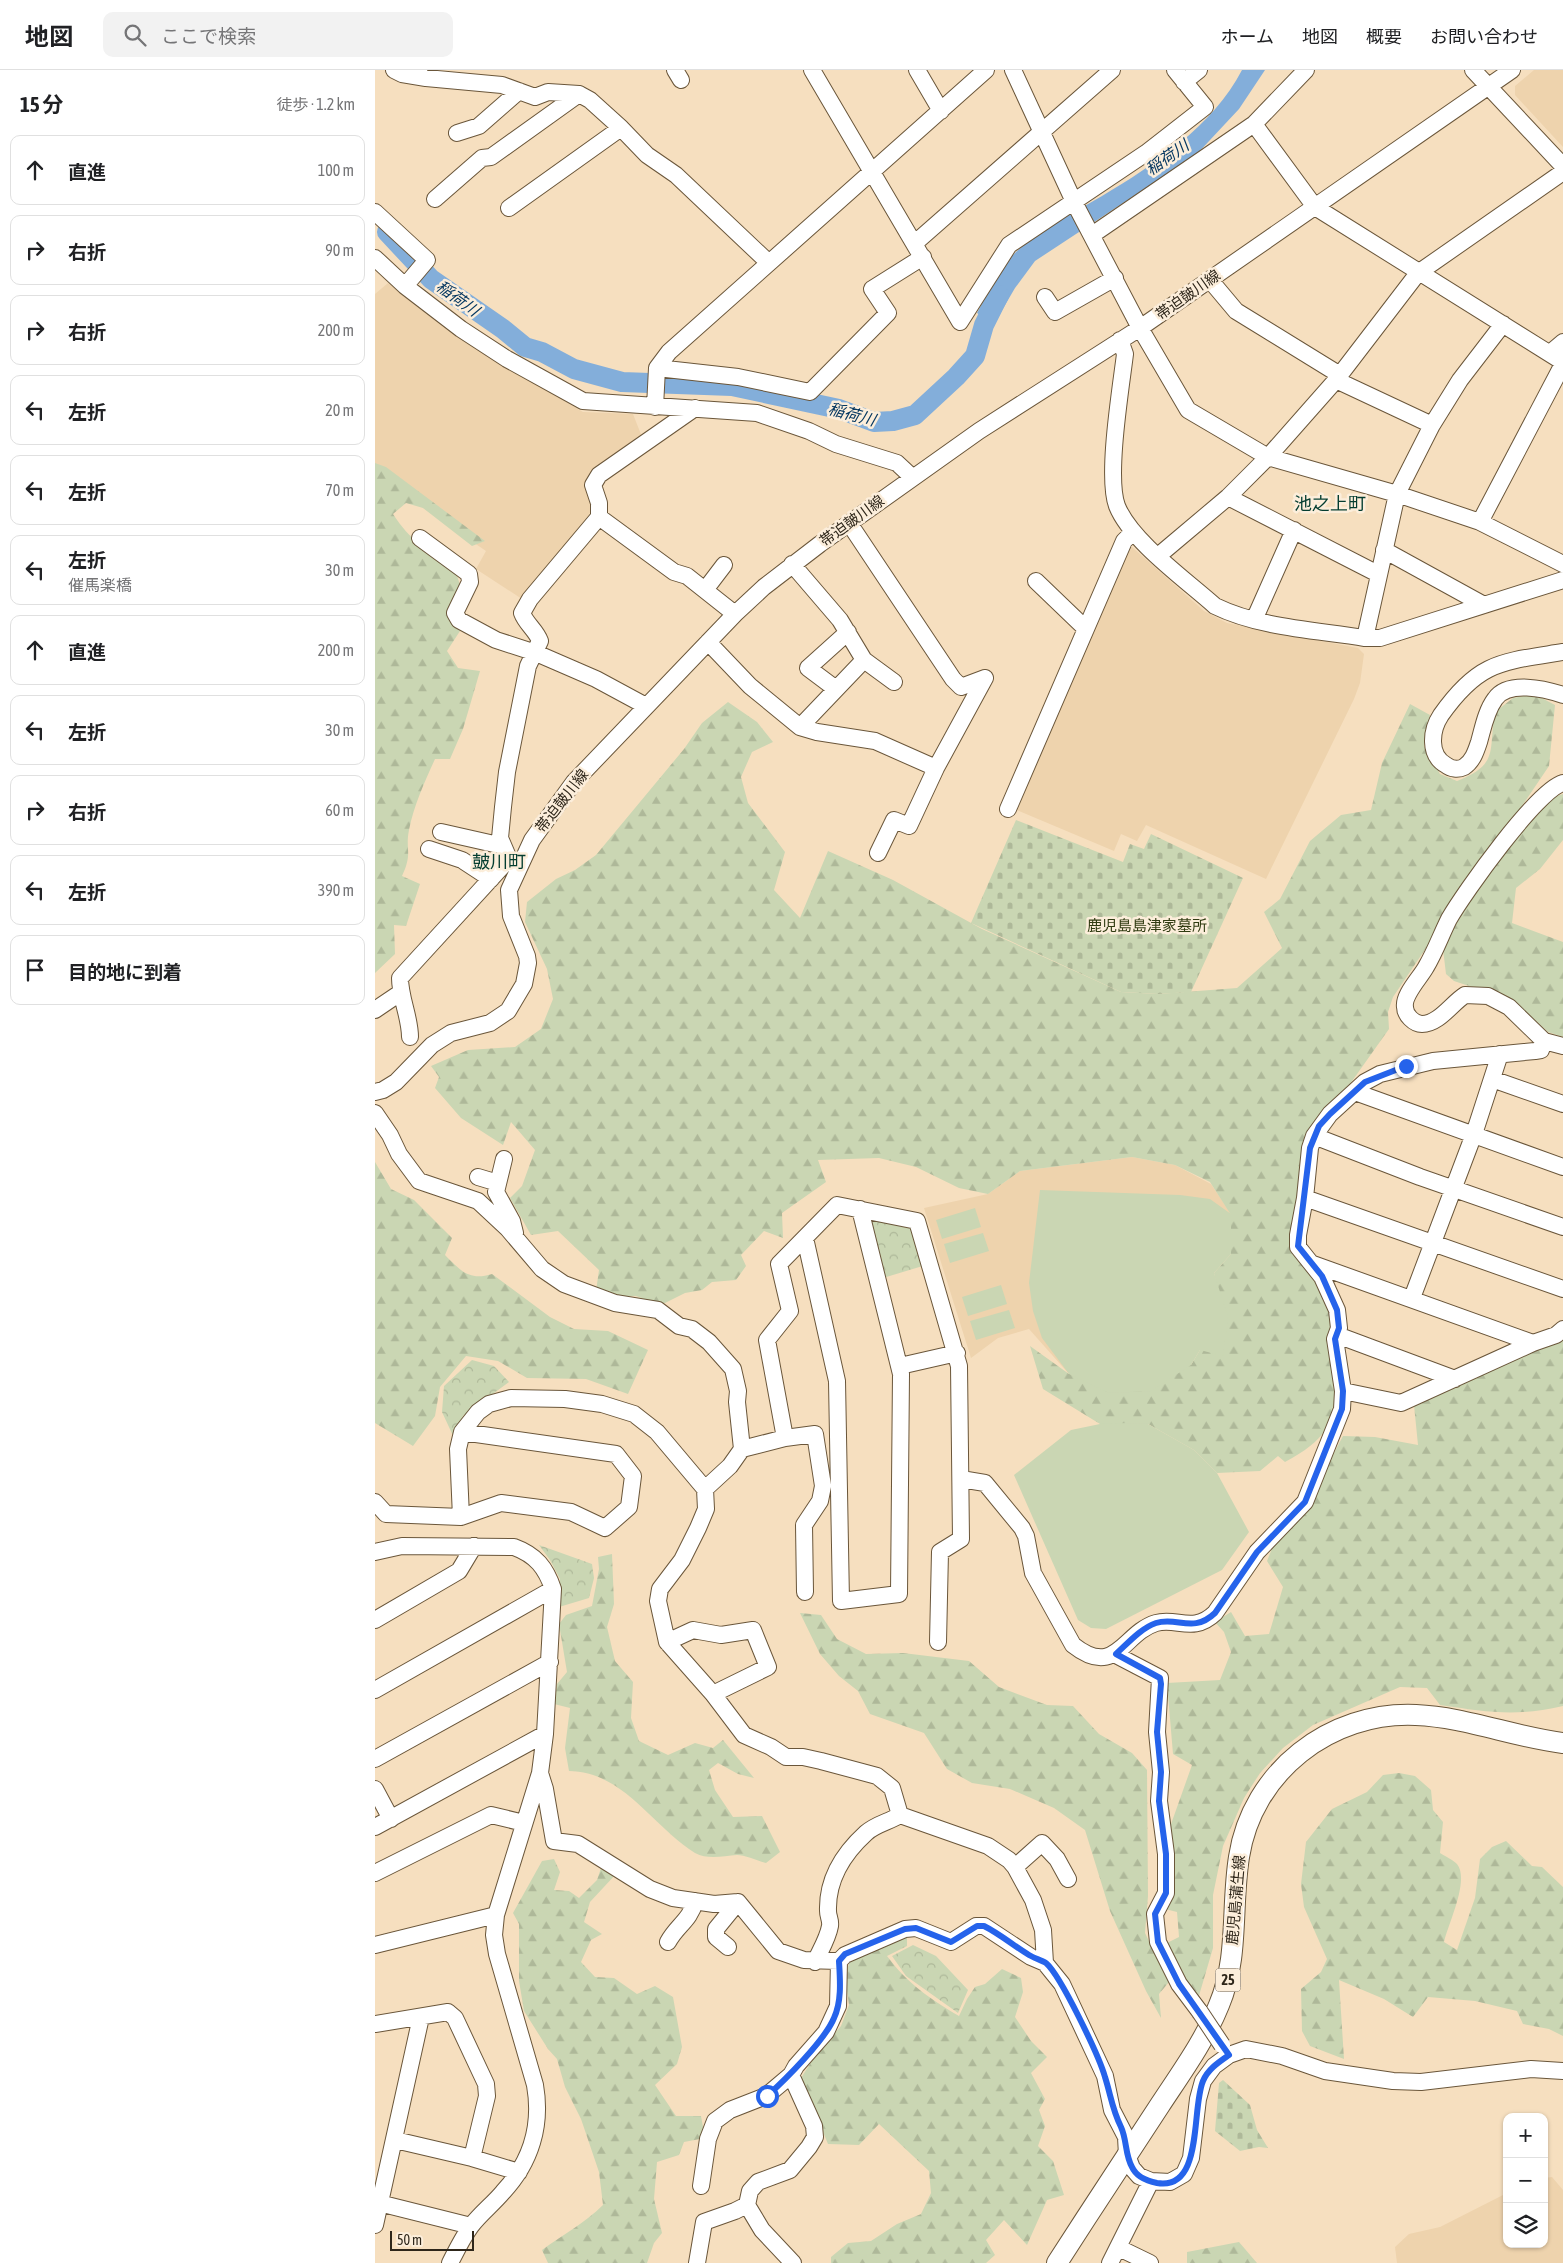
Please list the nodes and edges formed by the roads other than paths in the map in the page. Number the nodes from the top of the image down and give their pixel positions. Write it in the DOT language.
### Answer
graph roads {
  1 [pos="394,70"];
  2 [pos="812,70"];
  3 [pos="917,70"];
  4 [pos="986,70"];
  5 [pos="1013,70"];
  6 [pos="1112,70"];
  7 [pos="1199,70"];
  8 [pos="1306,70"];
  9 [pos="1473,70"];
  10 [pos="1512,70"];
  11 [pos="1180,76"];
  12 [pos="1488,86"];
  13 [pos="519,91"];
  14 [pos="579,94"];
  15 [pos="941,111"];
  16 [pos="1254,124"];
  17 [pos="621,128"];
  18 [pos="1042,132"];
  19 [pos="457,134"];
  20 [pos="1563,166"];
  21 [pos="871,171"];
  22 [pos="1563,172"];
  23 [pos="435,199"];
  24 [pos="1075,203"];
  25 [pos="1315,207"];
  26 [pos="509,208"];
  27 [pos="375,212"];
  28 [pos="1092,234"];
  29 [pos="919,250"];
  30 [pos="375,258"];
  31 [pos="769,263"];
  32 [pos="1419,273"];
  33 [pos="1115,278"];
  34 [pos="1210,280"];
  35 [pos="405,286"];
  36 [pos="1045,296"];
  37 [pos="1503,324"];
  38 [pos="1141,328"];
  39 [pos="1120,340"];
  40 [pos="1563,342"];
  41 [pos="1559,360"];
  42 [pos="657,370"];
  43 [pos="1338,377"];
  44 [pos="655,403"];
  45 [pos="695,408"];
  46 [pos="1432,425"];
  47 [pos="1268,457"];
  48 [pos="912,477"];
  49 [pos="1397,494"];
  50 [pos="1228,497"];
  51 [pos="599,517"];
  52 [pos="1480,522"];
  53 [pos="849,523"];
  54 [pos="1294,530"];
  55 [pos="1133,532"];
  56 [pos="420,538"];
  57 [pos="1384,550"];
  58 [pos="1158,556"];
  59 [pos="792,564"];
  60 [pos="1563,564"];
  61 [pos="724,565"];
  62 [pos="1378,574"];
  63 [pos="1563,580"];
  64 [pos="1036,581"];
  65 [pos="705,590"];
  66 [pos="1485,605"];
  67 [pos="735,614"];
  68 [pos="1253,620"];
  69 [pos="1086,629"];
  70 [pos="848,632"];
  71 [pos="1365,638"];
  72 [pos="708,642"];
  73 [pos="1563,652"];
  74 [pos="536,653"];
  75 [pos="864,660"];
  76 [pos="894,682"];
  77 [pos="837,689"];
  78 [pos="1563,695"];
  79 [pos="646,706"];
  80 [pos="800,727"];
  81 [pos="936,768"];
  82 [pos="1563,783"];
  83 [pos="1007,809"];
  84 [pos="441,832"];
  85 [pos="429,849"];
  86 [pos="878,852"];
  87 [pos="510,857"];
  88 [pos="491,879"];
  89 [pos="400,992"];
  90 [pos="375,1010"];
  91 [pos="410,1037"];
  92 [pos="1544,1041"];
  93 [pos="1563,1046"];
  94 [pos="1500,1054"];
  95 [pos="1492,1079"];
  96 [pos="375,1092"];
  97 [pos="1355,1092"];
  98 [pos="1563,1104"];
  99 [pos="375,1113"];
  100 [pos="1474,1134"];
  101 [pos="1314,1136"];
  102 [pos="504,1159"];
  103 [pos="1563,1167"];
  104 [pos="478,1177"];
  105 [pos="498,1183"];
  106 [pos="1453,1188"];
  107 [pos="1305,1198"];
  108 [pos="860,1209"];
  109 [pos="1563,1227"];
  110 [pos="516,1238"];
  111 [pos="805,1238"];
  112 [pos="1433,1243"];
  113 [pos="1311,1264"];
  114 [pos="1563,1289"];
  115 [pos="1412,1298"];
  116 [pos="1563,1329"];
  117 [pos="1337,1335"];
  118 [pos="1533,1343"];
  119 [pos="957,1353"];
  120 [pos="900,1366"];
  121 [pos="1455,1378"];
  122 [pos="1343,1391"];
  123 [pos="462,1432"];
  124 [pos="785,1438"];
  125 [pos="742,1449"];
  126 [pos="961,1479"];
  127 [pos="705,1489"];
  128 [pos="375,1502"];
  129 [pos="461,1517"];
  130 [pos="473,1546"];
  131 [pos="375,1552"];
  132 [pos="553,1589"];
  133 [pos="805,1592"];
  134 [pos="375,1620"];
  135 [pos="667,1642"];
  136 [pos="938,1642"];
  137 [pos="1116,1654"];
  138 [pos="550,1662"];
  139 [pos="375,1690"];
  140 [pos="713,1694"];
  141 [pos="545,1734"];
  142 [pos="1563,1743"];
  143 [pos="375,1759"];
  144 [pos="539,1773"];
  145 [pos="375,1789"];
  146 [pos="900,1815"];
  147 [pos="391,1819"];
  148 [pos="524,1823"];
  149 [pos="375,1827"];
  150 [pos="1015,1867"];
  151 [pos="375,1874"];
  152 [pos="1068,1879"];
  153 [pos="695,1901"];
  154 [pos="738,1902"];
  155 [pos="496,1915"];
  156 [pos="668,1942"];
  157 [pos="375,1945"];
  158 [pos="728,1947"];
  159 [pos="839,1961"];
  160 [pos="815,1962"];
  161 [pos="1045,1963"];
  162 [pos="421,2017"];
  163 [pos="375,2024"];
  164 [pos="1226,2050"];
  165 [pos="1563,2071"];
  166 [pos="791,2075"];
  167 [pos="395,2140"];
  168 [pos="1127,2155"];
  169 [pos="473,2158"];
  170 [pos="519,2172"];
  171 [pos="1151,2181"];
  172 [pos="701,2186"];
  173 [pos="377,2203"];
  174 [pos="747,2205"];
  175 [pos="375,2225"];
  176 [pos="471,2226"];
  177 [pos="1119,2248"];
  178 [pos="450,2263"];
  179 [pos="697,2263"];
  180 [pos="793,2263"];
  181 [pos="1057,2263"];
  182 [pos="1110,2263"];
  183 [pos="1148,2263"];
  1 -- 13 [label="street"];
  2 -- 21 [label="street"];
  3 -- 15 [label="street"];
  4 -- 15 [label="street"];
  5 -- 18 [label="street"];
  6 -- 18 [label="street"];
  7 -- 11 [label="street"];
  8 -- 16 [label="street"];
  9 -- 12 [label="street"];
  10 -- 12 [label="street, 帯迫皷川線"];
  11 -- 24 [label="street"];
  12 -- 20 [label="street"];
  12 -- 25 [label="street, 帯迫皷川線"];
  13 -- 14 [label="street"];
  13 -- 19 [label="street"];
  14 -- 17 [label="street"];
  14 -- 23 [label="street"];
  15 -- 21 [label="street"];
  16 -- 25 [label="street"];
  16 -- 28 [label="street"];
  17 -- 26 [label="street"];
  17 -- 31 [label="street"];
  18 -- 24 [label="street"];
  18 -- 29 [label="street"];
  21 -- 29 [label="street"];
  21 -- 31 [label="street"];
  22 -- 32 [label="street"];
  24 -- 28 [label="street"];
  24 -- 29 [label="street"];
  25 -- 32 [label="street"];
  25 -- 34 [label="street, 帯迫皷川線"];
  27 -- 35 [label="street"];
  28 -- 33 [label="street"];
  29 -- 42 [label="street"];
  30 -- 35 [label="street"];
  31 -- 42 [label="street"];
  32 -- 37 [label="street"];
  32 -- 43 [label="street"];
  33 -- 36 [label="street"];
  33 -- 38 [label="street"];
  34 -- 38 [label="street, 帯迫皷川線"];
  34 -- 43 [label="street"];
  35 -- 44 [label="street"];
  37 -- 41 [label="street"];
  37 -- 46 [label="street"];
  38 -- 39 [label="street, 帯迫皷川線"];
  38 -- 47 [label="street"];
  39 -- 48 [label="street, 帯迫皷川線"];
  39 -- 55 [label="street"];
  40 -- 41 [label="street"];
  41 -- 52 [label="street"];
  42 -- 44 [label="street"];
  43 -- 46 [label="street"];
  43 -- 47 [label="street"];
  44 -- 45 [label="street"];
  45 -- 48 [label="street"];
  45 -- 51 [label="street"];
  46 -- 49 [label="street"];
  47 -- 49 [label="street"];
  47 -- 50 [label="street"];
  48 -- 53 [label="street, 帯迫皷川線"];
  49 -- 52 [label="street"];
  49 -- 57 [label="street"];
  50 -- 54 [label="street"];
  50 -- 58 [label="street"];
  51 -- 65 [label="street"];
  51 -- 74 [label="street"];
  52 -- 60 [label="street"];
  53 -- 59 [label="street, 帯迫皷川線"];
  53 -- 81 [label="street"];
  54 -- 62 [label="street"];
  54 -- 68 [label="street"];
  55 -- 58 [label="street"];
  55 -- 69 [label="street"];
  56 -- 74 [label="street"];
  57 -- 62 [label="street"];
  57 -- 66 [label="street"];
  58 -- 68 [label="street"];
  59 -- 67 [label="street, 帯迫皷川線"];
  59 -- 70 [label="street"];
  61 -- 65 [label="street"];
  62 -- 71 [label="street"];
  63 -- 66 [label="street"];
  64 -- 69 [label="street"];
  65 -- 67 [label="street"];
  66 -- 71 [label="street"];
  67 -- 72 [label="street, 帯迫皷川線"];
  68 -- 71 [label="street"];
  69 -- 83 [label="street"];
  70 -- 75 [label="street"];
  70 -- 77 [label="street"];
  72 -- 79 [label="street, 帯迫皷川線"];
  72 -- 80 [label="street"];
  73 -- 78 [label="street"];
  74 -- 79 [label="street"];
  74 -- 87 [label="street"];
  75 -- 76 [label="street"];
  75 -- 77 [label="street"];
  77 -- 80 [label="street"];
  79 -- 87 [label="street, 帯迫皷川線"];
  80 -- 81 [label="street"];
  81 -- 86 [label="street"];
  82 -- 92 [label="street"];
  84 -- 87 [label="street"];
  85 -- 88 [label="street"];
  87 -- 88 [label="street"];
  87 -- 96 [label="street, 帯迫皷川線"];
  88 -- 89 [label="street"];
  89 -- 90 [label="street"];
  89 -- 91 [label="street"];
  92 -- 93 [label="street"];
  92 -- 94 [label="street"];
  94 -- 95 [label="street"];
  94 -- 97 [label="street"];
  95 -- 98 [label="street"];
  95 -- 100 [label="street"];
  97 -- 100 [label="street"];
  97 -- 101 [label="street"];
  99 -- 110 [label="street"];
  100 -- 103 [label="street"];
  100 -- 106 [label="street"];
  101 -- 106 [label="street"];
  101 -- 107 [label="street"];
  102 -- 105 [label="street"];
  104 -- 105 [label="street"];
  105 -- 110 [label="street"];
  106 -- 109 [label="street"];
  106 -- 112 [label="street"];
  107 -- 112 [label="street"];
  107 -- 113 [label="street"];
  108 -- 111 [label="street"];
  108 -- 119 [label="street"];
  108 -- 120 [label="street"];
  110 -- 125 [label="street"];
  111 -- 120 [label="street"];
  111 -- 124 [label="street"];
  112 -- 114 [label="street"];
  112 -- 115 [label="street"];
  113 -- 115 [label="street"];
  113 -- 117 [label="street"];
  115 -- 118 [label="street"];
  116 -- 118 [label="street"];
  117 -- 121 [label="street"];
  117 -- 122 [label="street"];
  118 -- 121 [label="street"];
  119 -- 120 [label="street"];
  119 -- 126 [label="street"];
  121 -- 122 [label="street"];
  122 -- 137 [label="street"];
  123 -- 127 [label="street"];
  123 -- 129 [label="street"];
  123 -- 129 [label="street"];
  124 -- 125 [label="street"];
  124 -- 133 [label="street"];
  125 -- 127 [label="street"];
  126 -- 136 [label="street"];
  126 -- 137 [label="street"];
  127 -- 135 [label="street"];
  128 -- 129 [label="street"];
  130 -- 131 [label="street"];
  130 -- 132 [label="street"];
  130 -- 134 [label="street"];
  132 -- 138 [label="street"];
  132 -- 139 [label="street"];
  135 -- 140 [label="street"];
  135 -- 140 [label="street"];
  137 -- 164 [label="street, bridge"];
  138 -- 141 [label="street"];
  138 -- 143 [label="street"];
  140 -- 146 [label="street"];
  141 -- 144 [label="street"];
  141 -- 147 [label="street"];
  142 -- 168 [label="main road, 鹿児島蒲生線 / 25"];
  144 -- 148 [label="street"];
  144 -- 153 [label="street"];
  145 -- 147 [label="street"];
  146 -- 150 [label="street"];
  146 -- 160 [label="street"];
  147 -- 149 [label="street"];
  148 -- 151 [label="street"];
  148 -- 155 [label="street"];
  150 -- 152 [label="street"];
  150 -- 161 [label="street"];
  153 -- 154 [label="street"];
  153 -- 156 [label="street"];
  154 -- 158 [label="street"];
  154 -- 160 [label="street"];
  155 -- 157 [label="street"];
  155 -- 170 [label="street"];
  159 -- 160 [label="street"];
  159 -- 161 [label="street"];
  159 -- 166 [label="street"];
  161 -- 168 [label="street"];
  162 -- 163 [label="street"];
  162 -- 167 [label="street"];
  162 -- 169 [label="street"];
  164 -- 165 [label="street"];
  164 -- 171 [label="street"];
  166 -- 172 [label="street"];
  166 -- 174 [label="street"];
  167 -- 169 [label="street"];
  167 -- 173 [label="street"];
  168 -- 171 [label="street"];
  168 -- 181 [label="main road, 鹿児島蒲生線 / 25"];
  169 -- 170 [label="street"];
  170 -- 176 [label="street"];
  171 -- 177 [label="street"];
  173 -- 175 [label="street"];
  173 -- 176 [label="street"];
  174 -- 179 [label="street"];
  174 -- 180 [label="street"];
  176 -- 178 [label="street"];
  177 -- 182 [label="street"];
  177 -- 183 [label="street"];
}
